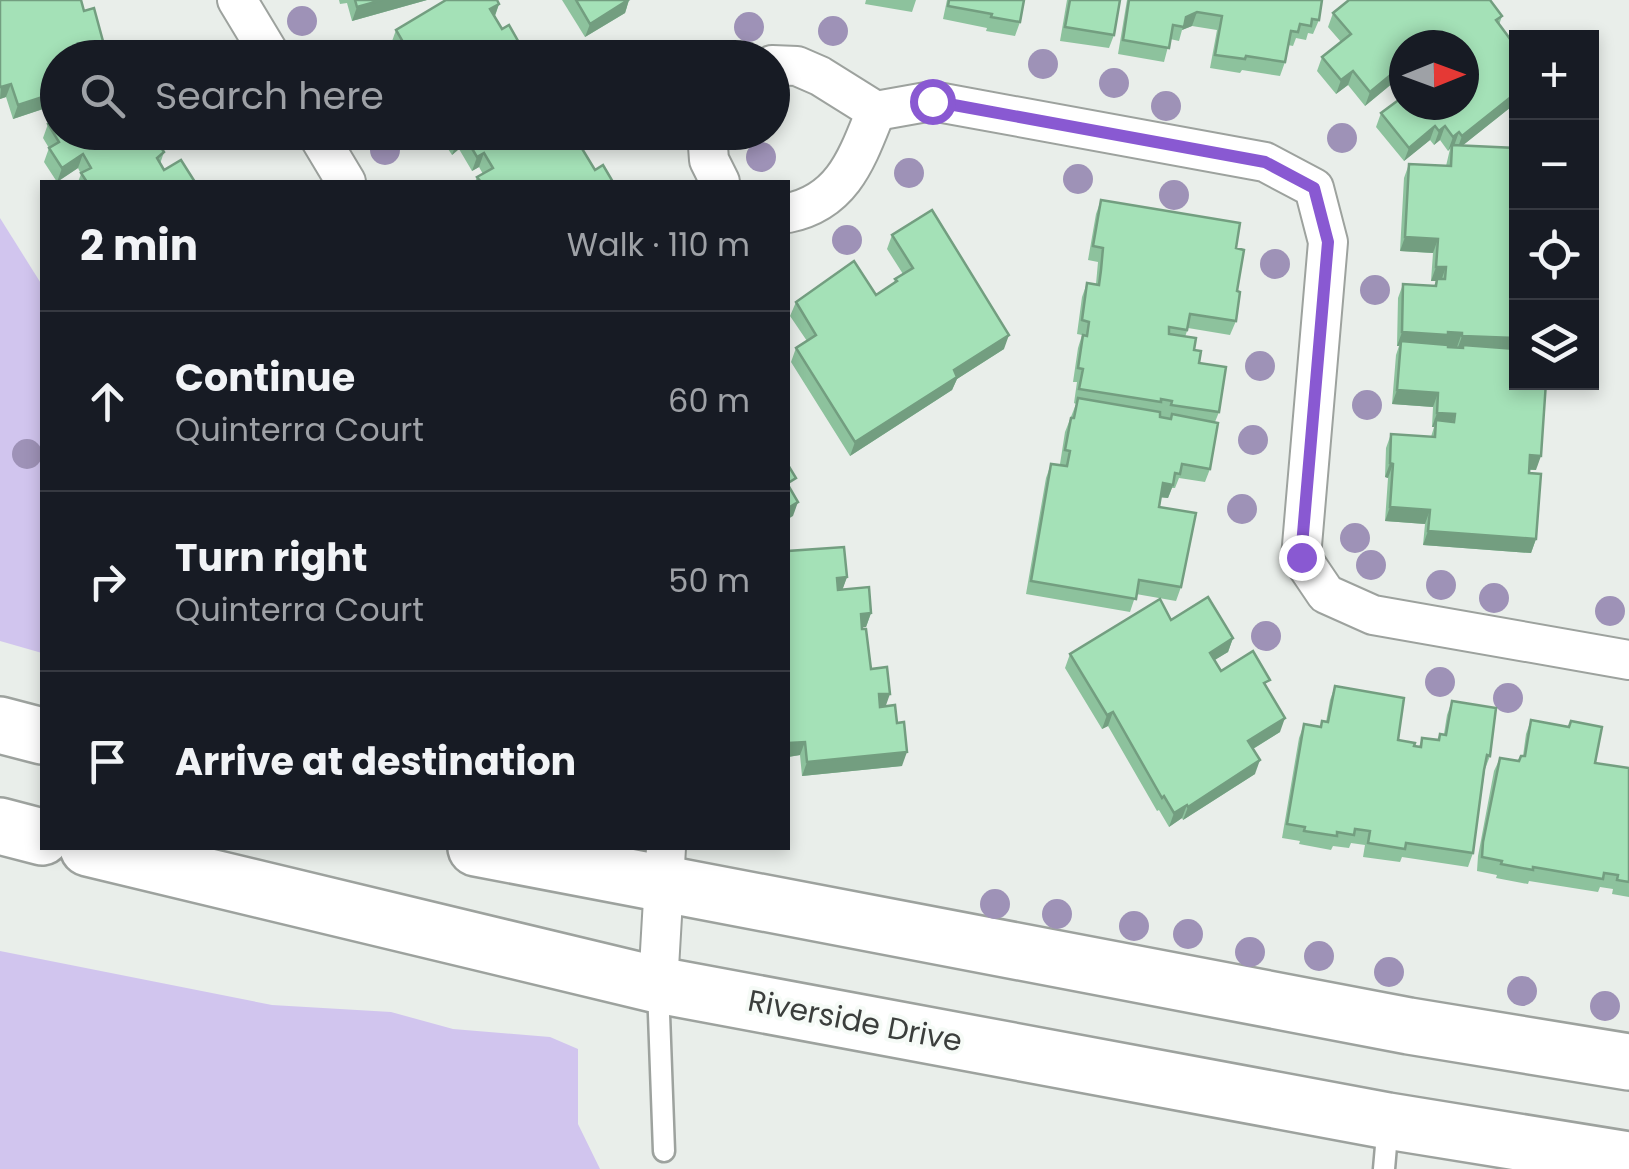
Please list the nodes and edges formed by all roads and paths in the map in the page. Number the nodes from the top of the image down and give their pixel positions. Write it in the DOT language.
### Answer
graph roads {
  1 [pos="238,0"];
  2 [pos="261,40"];
  3 [pos="790,66"];
  4 [pos="876,111"];
  5 [pos="327,150"];
  6 [pos="708,150"];
  7 [pos="345,180"];
  8 [pos="719,180"];
  9 [pos="790,212"];
  10 [pos="1629,660"];
  11 [pos="0,725"];
  12 [pos="40,735"];
  13 [pos="0,826"];
  14 [pos="40,836"];
  15 [pos="96,850"];
  16 [pos="498,850"];
  17 [pos="664,865"];
  18 [pos="658,985"];
  19 [pos="1629,1062"];
  20 [pos="1386,1145"];
  21 [pos="664,1151"];
  22 [pos="1629,1160"];
  1 -- 2 [label="street"];
  3 -- 4 [label="street"];
  4 -- 9 [label="street"];
  4 -- 10 [label="street"];
  5 -- 7 [label="street"];
  6 -- 8 [label="street"];
  11 -- 12 [label="main road"];
  13 -- 14 [label="main road"];
  15 -- 18 [label="main road, Riverside Drive"];
  16 -- 17 [label="main road"];
  17 -- 18 [label="street"];
  17 -- 19 [label="main road"];
  18 -- 20 [label="main road, Riverside Drive"];
  18 -- 21 [label="lane"];
  20 -- 22 [label="main road, Riverside Drive"];
}
